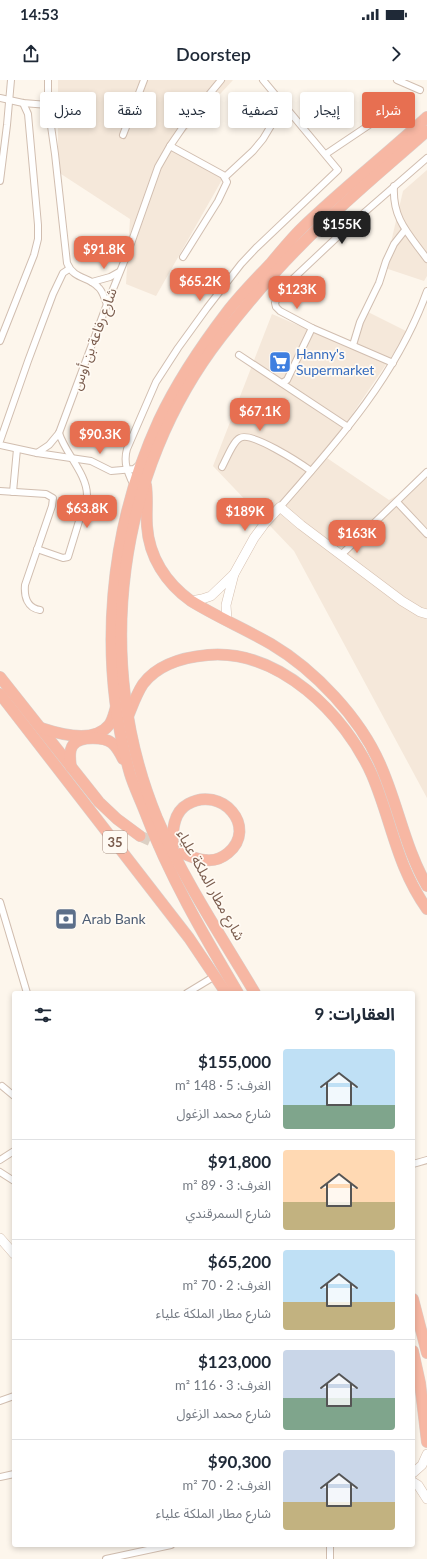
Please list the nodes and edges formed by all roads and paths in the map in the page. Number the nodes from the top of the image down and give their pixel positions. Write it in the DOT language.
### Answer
graph roads {
  1 [pos="11,80"];
  2 [pos="48,80"];
  3 [pos="144,80"];
  4 [pos="221,80"];
  5 [pos="263,80"];
  6 [pos="397,80"];
  7 [pos="420,90"];
  8 [pos="48,92"];
  9 [pos="274,92"];
  10 [pos="0,98"];
  11 [pos="9,101"];
  12 [pos="23,104"];
  13 [pos="40,105"];
  14 [pos="292,114"];
  15 [pos="427,117"];
  16 [pos="51,128"];
  17 [pos="269,128"];
  18 [pos="365,128"];
  19 [pos="427,131"];
  20 [pos="123,136"];
  21 [pos="170,146"];
  22 [pos="326,154"];
  23 [pos="427,158"];
  24 [pos="1,164"];
  25 [pos="225,178"];
  26 [pos="0,181"];
  27 [pos="394,186"];
  28 [pos="406,230"];
  29 [pos="183,257"];
  30 [pos="427,259"];
  31 [pos="69,268"];
  32 [pos="120,271"];
  33 [pos="92,282"];
  34 [pos="427,291"];
  35 [pos="107,304"];
  36 [pos="312,328"];
  37 [pos="0,341"];
  38 [pos="353,345"];
  39 [pos="239,355"];
  40 [pos="393,363"];
  41 [pos="282,383"];
  42 [pos="348,427"];
  43 [pos="59,433"];
  44 [pos="0,441"];
  45 [pos="0,445"];
  46 [pos="17,449"];
  47 [pos="37,453"];
  48 [pos="71,459"];
  49 [pos="142,462"];
  50 [pos="222,467"];
  51 [pos="126,470"];
  52 [pos="311,471"];
  53 [pos="427,472"];
  54 [pos="145,483"];
  55 [pos="134,487"];
  56 [pos="0,491"];
  57 [pos="13,492"];
  58 [pos="397,502"];
  59 [pos="280,507"];
  60 [pos="427,534"];
  61 [pos="37,549"];
  62 [pos="341,555"];
  63 [pos="234,574"];
  64 [pos="191,601"];
  65 [pos="40,610"];
  66 [pos="427,614"];
  67 [pos="227,620"];
  68 [pos="0,677"];
  69 [pos="0,694"];
  70 [pos="116,705"];
  71 [pos="128,714"];
  72 [pos="41,728"];
  73 [pos="71,767"];
  74 [pos="130,774"];
  75 [pos="140,836"];
  76 [pos="178,855"];
  77 [pos="427,886"];
  78 [pos="414,888"];
  79 [pos="0,902"];
  80 [pos="427,909"];
  81 [pos="215,976"];
  82 [pos="26,991"];
  83 [pos="190,991"];
  84 [pos="225,991"];
  85 [pos="237,991"];
  86 [pos="254,991"];
  87 [pos="2,1086"];
  88 [pos="12,1094"];
  89 [pos="12,1152"];
  90 [pos="0,1160"];
  91 [pos="427,1160"];
  92 [pos="415,1163"];
  93 [pos="0,1172"];
  94 [pos="12,1180"];
  95 [pos="0,1238"];
  96 [pos="12,1252"];
  97 [pos="415,1307"];
  98 [pos="427,1353"];
  99 [pos="415,1360"];
  100 [pos="12,1397"];
  101 [pos="0,1401"];
  102 [pos="427,1442"];
  103 [pos="427,1454"];
  104 [pos="415,1471"];
  105 [pos="12,1474"];
  106 [pos="0,1477"];
  107 [pos="415,1483"];
  108 [pos="427,1499"];
  109 [pos="131,1547"];
  110 [pos="160,1547"];
  111 [pos="330,1547"];
  112 [pos="132,1552"];
  113 [pos="106,1559"];
  114 [pos="330,1559"];
  1 -- 11 [label="street"];
  2 -- 8 [label="street"];
  3 -- 20 [label="street"];
  4 -- 21 [label="street, شارع رفاعة بن أوس"];
  5 -- 9 [label="street"];
  6 -- 7 [label="street"];
  10 -- 11 [label="street"];
  11 -- 12 [label="street"];
  11 -- 24 [label="street"];
  12 -- 13 [label="street"];
  12 -- 37 [label="street"];
  14 -- 22 [label="street"];
  15 -- 49 [label="highway, شارع مطار الملكة علياء"];
  16 -- 31 [label="street"];
  17 -- 25 [label="street"];
  18 -- 22 [label="street"];
  19 -- 54 [label="highway, شارع مطار الملكة علياء"];
  21 -- 25 [label="street"];
  21 -- 32 [label="street, شارع رفاعة بن أوس"];
  22 -- 51 [label="street"];
  23 -- 27 [label="street"];
  24 -- 26 [label="street"];
  25 -- 29 [label="street"];
  27 -- 28 [label="street"];
  27 -- 36 [label="street"];
  28 -- 30 [label="street"];
  28 -- 38 [label="street"];
  31 -- 33 [label="street"];
  31 -- 44 [label="street"];
  32 -- 33 [label="street"];
  32 -- 35 [label="street, شارع رفاعة بن أوس"];
  33 -- 35 [label="street"];
  34 -- 40 [label="street"];
  35 -- 43 [label="street, شارع رفاعة بن أوس"];
  36 -- 38 [label="street"];
  36 -- 41 [label="street"];
  38 -- 40 [label="street"];
  39 -- 41 [label="street"];
  40 -- 42 [label="street"];
  41 -- 42 [label="street"];
  42 -- 52 [label="street"];
  43 -- 47 [label="street, شارع رفاعة بن أوس"];
  43 -- 48 [label="street"];
  45 -- 46 [label="street"];
  46 -- 47 [label="street"];
  46 -- 57 [label="street"];
  47 -- 48 [label="street"];
  48 -- 51 [label="street"];
  48 -- 61 [label="street"];
  49 -- 51 [label="street"];
  49 -- 55 [label="highway, شارع مطار الملكة علياء"];
  50 -- 52 [label="street"];
  51 -- 55 [label="street"];
  52 -- 59 [label="street"];
  53 -- 58 [label="street"];
  54 -- 64 [label="highway"];
  54 -- 71 [label="highway, شارع مطار الملكة علياء"];
  55 -- 70 [label="highway, شارع مطار الملكة علياء"];
  56 -- 57 [label="street"];
  57 -- 61 [label="street"];
  58 -- 60 [label="street"];
  58 -- 62 [label="street"];
  59 -- 62 [label="street"];
  59 -- 63 [label="street"];
  61 -- 65 [label="street"];
  62 -- 66 [label="street"];
  63 -- 64 [label="street"];
  63 -- 67 [label="street"];
  64 -- 67 [label="highway"];
  67 -- 77 [label="highway"];
  68 -- 72 [label="highway, 35"];
  69 -- 81 [label="highway, 35"];
  70 -- 72 [label="highway"];
  70 -- 74 [label="highway, شارع مطار الملكة علياء"];
  71 -- 76 [label="highway, شارع مطار الملكة علياء"];
  71 -- 78 [label="highway"];
  72 -- 73 [label="highway, 35"];
  73 -- 74 [label="highway"];
  73 -- 75 [label="highway, 35"];
  74 -- 85 [label="highway, شارع مطار الملكة علياء"];
  76 -- 76 [label="highway"];
  76 -- 86 [label="highway, شارع مطار الملكة علياء"];
  77 -- 78 [label="highway"];
  78 -- 80 [label="highway"];
  79 -- 82 [label="street"];
  81 -- 83 [label="street"];
  81 -- 84 [label="highway, 35"];
  87 -- 88 [label="street"];
  89 -- 90 [label="street"];
  91 -- 92 [label="street"];
  93 -- 94 [label="street"];
  95 -- 96 [label="street"];
  97 -- 98 [label="highway"];
  99 -- 102 [label="highway"];
  100 -- 101 [label="street"];
  103 -- 104 [label="street"];
  105 -- 106 [label="street"];
  107 -- 108 [label="street"];
  109 -- 112 [label="street"];
  110 -- 112 [label="street"];
  111 -- 114 [label="street"];
  112 -- 113 [label="street"];
}
